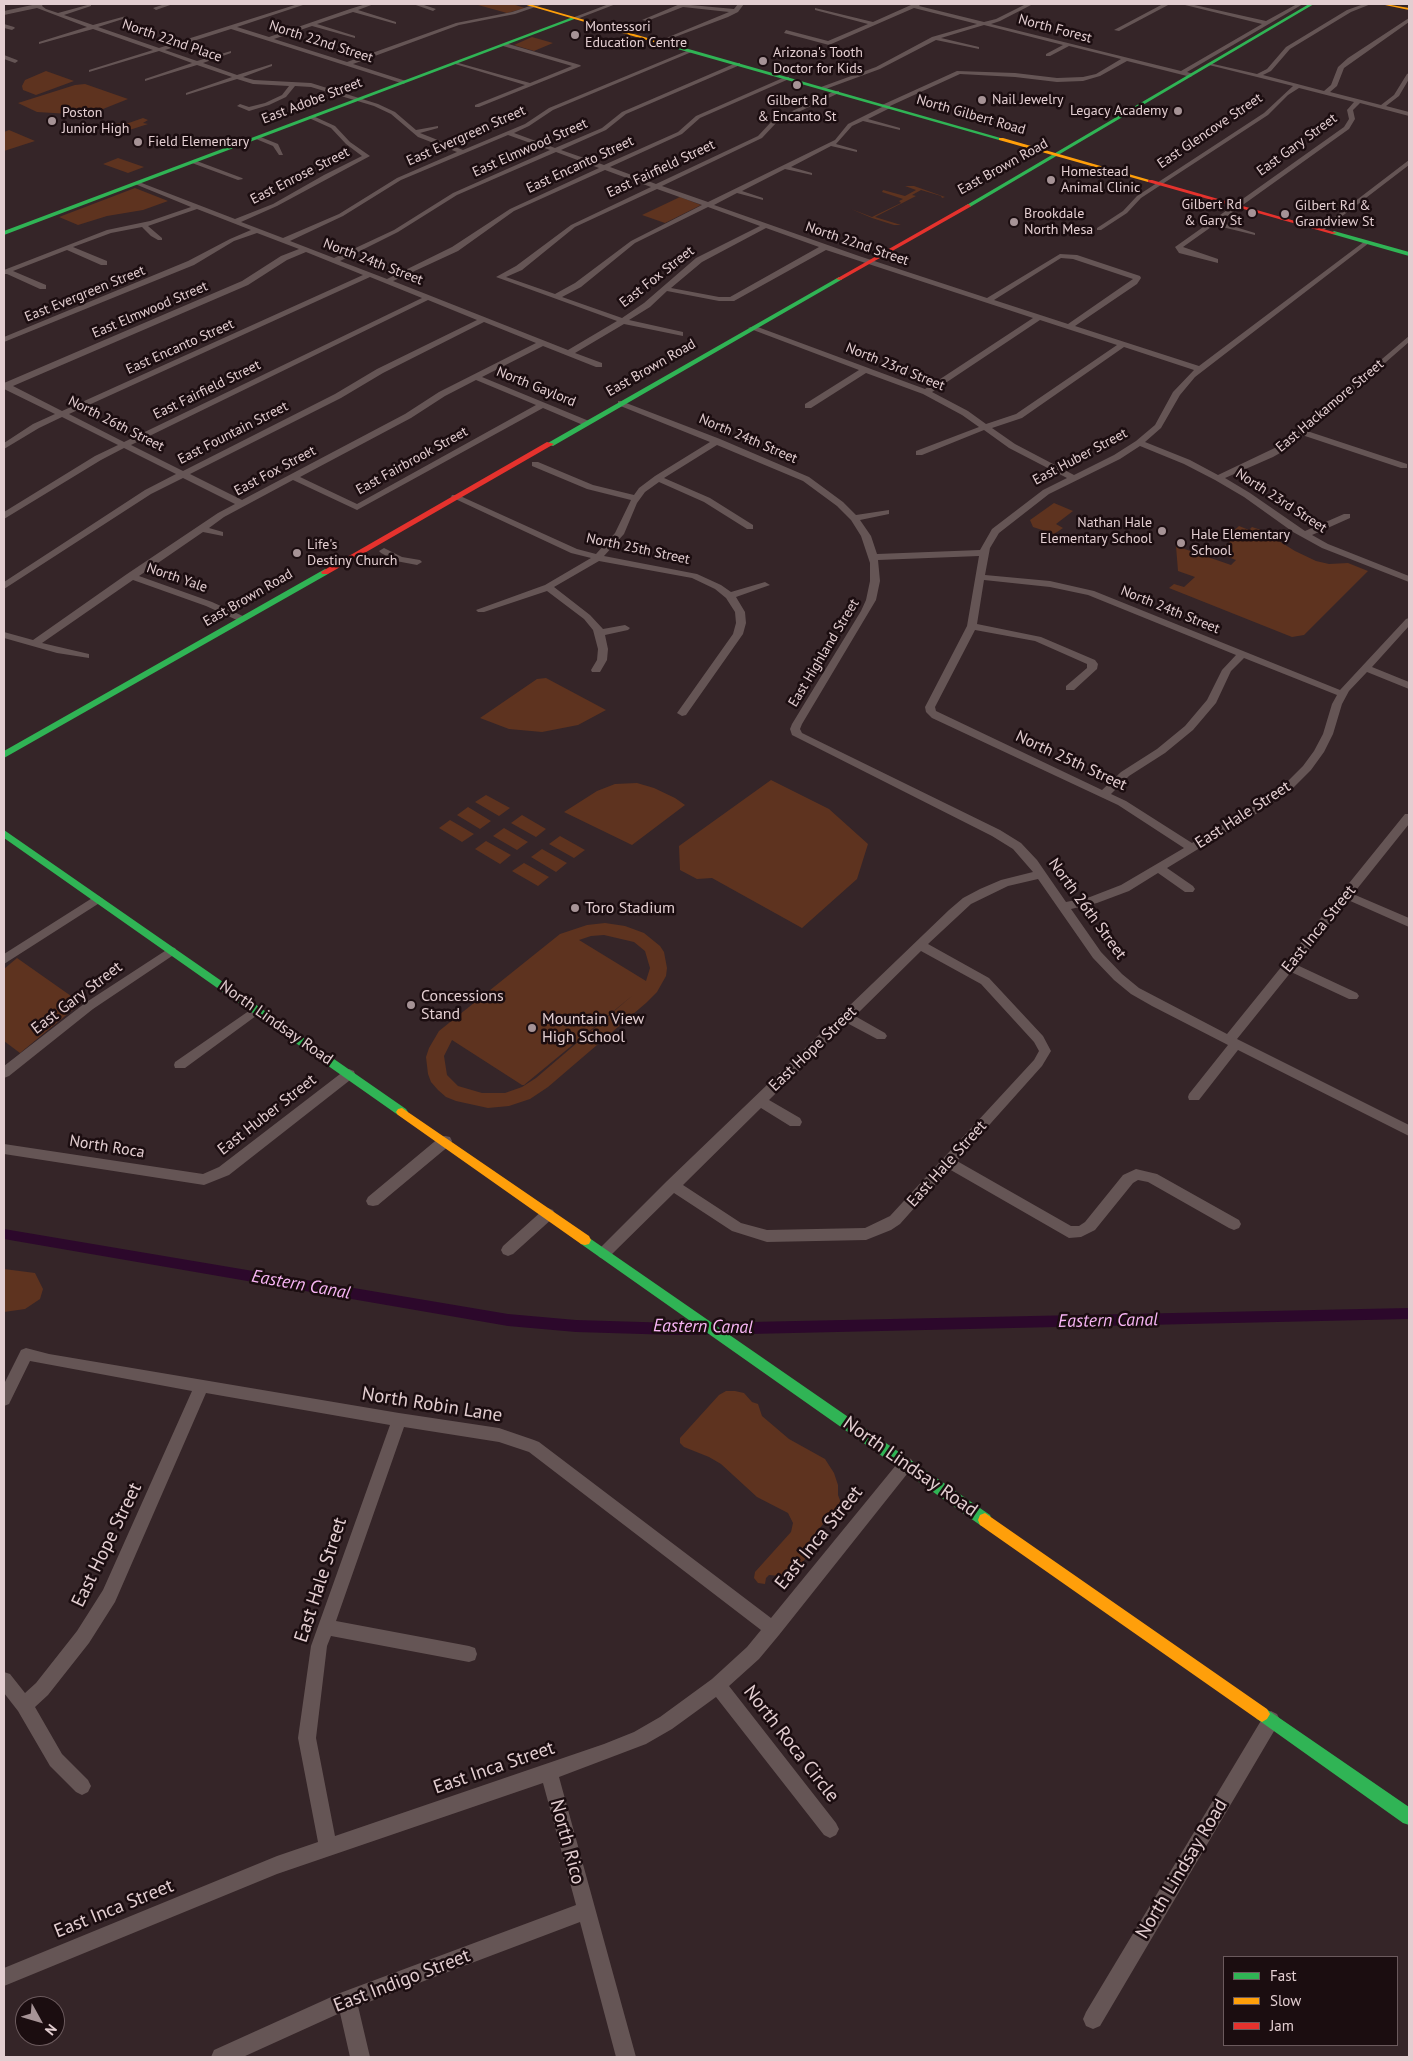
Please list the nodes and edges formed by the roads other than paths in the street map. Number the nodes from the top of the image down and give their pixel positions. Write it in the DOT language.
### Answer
graph roads {
  1 [pos="170,4"];
  2 [pos="303,4"];
  3 [pos="371,4"];
  4 [pos="416,4"];
  5 [pos="613,4"];
  6 [pos="741,4"];
  7 [pos="828,4"];
  8 [pos="1030,4"];
  9 [pos="1167,4"];
  10 [pos="1184,4"];
  11 [pos="1300,4"];
  12 [pos="1312,4"];
  13 [pos="1368,4"];
  14 [pos="1386,4"];
  15 [pos="40,5"];
  16 [pos="533,5"];
  17 [pos="915,5"];
  18 [pos="89,6"];
  19 [pos="156,8"];
  20 [pos="433,9"];
  21 [pos="1409,9"];
  22 [pos="352,10"];
  23 [pos="736,11"];
  24 [pos="4,13"];
  25 [pos="58,15"];
  26 [pos="124,17"];
  27 [pos="575,18"];
  28 [pos="645,20"];
  29 [pos="1409,20"];
  30 [pos="394,23"];
  31 [pos="984,23"];
  32 [pos="1267,23"];
  33 [pos="311,24"];
  34 [pos="875,24"];
  35 [pos="4,26"];
  36 [pos="229,26"];
  37 [pos="93,27"];
  38 [pos="12,28"];
  39 [pos="1117,30"];
  40 [pos="786,32"];
  41 [pos="435,33"];
  42 [pos="443,35"];
  43 [pos="353,37"];
  44 [pos="268,38"];
  45 [pos="934,38"];
  46 [pos="661,42"];
  47 [pos="41,43"];
  48 [pos="1069,44"];
  49 [pos="504,45"];
  50 [pos="391,48"];
  51 [pos="977,48"];
  52 [pos="158,50"];
  53 [pos="399,51"];
  54 [pos="691,51"];
  55 [pos="229,52"];
  56 [pos="1048,55"];
  57 [pos="4,57"];
  58 [pos="1126,59"];
  59 [pos="197,63"];
  60 [pos="456,63"];
  61 [pos="4,64"];
  62 [pos="348,64"];
  63 [pos="738,64"];
  64 [pos="1211,64"];
  65 [pos="270,65"];
  66 [pos="91,72"];
  67 [pos="1186,74"];
  68 [pos="1259,75"];
  69 [pos="1409,75"];
  70 [pos="237,77"];
  71 [pos="787,78"];
  72 [pos="147,80"];
  73 [pos="404,82"];
  74 [pos="294,84"];
  75 [pos="531,84"];
  76 [pos="1299,85"];
  77 [pos="823,88"];
  78 [pos="837,92"];
  79 [pos="1326,92"];
  80 [pos="188,94"];
  81 [pos="359,100"];
  82 [pos="1358,102"];
  83 [pos="240,106"];
  84 [pos="477,106"];
  85 [pos="886,106"];
  86 [pos="1382,107"];
  87 [pos="1409,114"];
  88 [pos="311,117"];
  89 [pos="863,119"];
  90 [pos="436,127"];
  91 [pos="898,129"];
  92 [pos="414,132"];
  93 [pos="508,133"];
  94 [pos="258,138"];
  95 [pos="830,144"];
  96 [pos="556,150"];
  97 [pos="855,151"];
  98 [pos="463,152"];
  99 [pos="281,154"];
  100 [pos="1057,154"];
  101 [pos="194,162"];
  102 [pos="1409,162"];
  103 [pos="605,167"];
  104 [pos="785,167"];
  105 [pos="810,174"];
  106 [pos="240,179"];
  107 [pos="137,183"];
  108 [pos="1160,183"];
  109 [pos="658,186"];
  110 [pos="736,191"];
  111 [pos="761,199"];
  112 [pos="708,205"];
  113 [pos="1239,206"];
  114 [pos="197,207"];
  115 [pos="234,222"];
  116 [pos="1214,223"];
  117 [pos="144,225"];
  118 [pos="765,226"];
  119 [pos="1099,228"];
  120 [pos="1322,229"];
  121 [pos="256,231"];
  122 [pos="4,233"];
  123 [pos="1253,234"];
  124 [pos="160,239"];
  125 [pos="283,241"];
  126 [pos="1367,242"];
  127 [pos="66,247"];
  128 [pos="825,247"];
  129 [pos="304,250"];
  130 [pos="1409,254"];
  131 [pos="334,261"];
  132 [pos="868,261"];
  133 [pos="1215,261"];
  134 [pos="104,263"];
  135 [pos="5,271"];
  136 [pos="369,275"];
  137 [pos="386,282"];
  138 [pos="43,287"];
  139 [pos="667,289"];
  140 [pos="556,297"];
  141 [pos="426,298"];
  142 [pos="987,301"];
  143 [pos="1038,318"];
  144 [pos="483,320"];
  145 [pos="623,321"];
  146 [pos="752,328"];
  147 [pos="1069,328"];
  148 [pos="680,334"];
  149 [pos="1409,338"];
  150 [pos="4,340"];
  151 [pos="542,343"];
  152 [pos="1123,344"];
  153 [pos="1405,347"];
  154 [pos="568,353"];
  155 [pos="599,365"];
  156 [pos="867,369"];
  157 [pos="1200,369"];
  158 [pos="476,377"];
  159 [pos="4,386"];
  160 [pos="926,392"];
  161 [pos="621,403"];
  162 [pos="543,405"];
  163 [pos="808,406"];
  164 [pos="62,414"];
  165 [pos="586,423"];
  166 [pos="986,428"];
  167 [pos="1301,432"];
  168 [pos="717,441"];
  169 [pos="1139,443"];
  170 [pos="124,445"];
  171 [pos="4,447"];
  172 [pos="919,453"];
  173 [pos="535,464"];
  174 [pos="1404,466"];
  175 [pos="182,474"];
  176 [pos="292,477"];
  177 [pos="1072,477"];
  178 [pos="658,478"];
  179 [pos="1218,478"];
  180 [pos="455,498"];
  181 [pos="635,498"];
  182 [pos="242,504"];
  183 [pos="886,512"];
  184 [pos="4,516"];
  185 [pos="1347,516"];
  186 [pos="854,518"];
  187 [pos="750,527"];
  188 [pos="201,528"];
  189 [pos="220,534"];
  190 [pos="1304,535"];
  191 [pos="384,551"];
  192 [pos="984,554"];
  193 [pos="874,557"];
  194 [pos="598,558"];
  195 [pos="417,562"];
  196 [pos="130,576"];
  197 [pos="981,577"];
  198 [pos="1409,580"];
  199 [pos="765,585"];
  200 [pos="4,586"];
  201 [pos="548,587"];
  202 [pos="730,596"];
  203 [pos="481,610"];
  204 [pos="242,619"];
  205 [pos="1409,621"];
  206 [pos="972,626"];
  207 [pos="625,628"];
  208 [pos="600,633"];
  209 [pos="4,635"];
  210 [pos="34,644"];
  211 [pos="1242,654"];
  212 [pos="86,656"];
  213 [pos="1365,668"];
  214 [pos="596,670"];
  215 [pos="1409,686"];
  216 [pos="1070,688"];
  217 [pos="1342,694"];
  218 [pos="931,712"];
  219 [pos="682,713"];
  220 [pos="795,732"];
  221 [pos="4,754"];
  222 [pos="1104,794"];
  223 [pos="1409,817"];
  224 [pos="1404,832"];
  225 [pos="4,833"];
  226 [pos="1192,848"];
  227 [pos="1159,868"];
  228 [pos="1041,874"];
  229 [pos="1189,889"];
  230 [pos="1346,895"];
  231 [pos="97,899"];
  232 [pos="1064,907"];
  233 [pos="1408,923"];
  234 [pos="920,945"];
  235 [pos="171,950"];
  236 [pos="4,960"];
  237 [pos="1289,966"];
  238 [pos="1353,996"];
  239 [pos="256,1010"];
  240 [pos="846,1017"];
  241 [pos="881,1036"];
  242 [pos="1233,1042"];
  243 [pos="180,1065"];
  244 [pos="4,1073"];
  245 [pos="349,1074"];
  246 [pos="1194,1097"];
  247 [pos="760,1101"];
  248 [pos="795,1122"];
  249 [pos="1409,1131"];
  250 [pos="445,1142"];
  251 [pos="4,1149"];
  252 [pos="948,1162"];
  253 [pos="204,1180"];
  254 [pos="672,1186"];
  255 [pos="374,1201"];
  256 [pos="548,1214"];
  257 [pos="1234,1224"];
  258 [pos="508,1250"];
  259 [pos="604,1252"];
  260 [pos="202,1386"];
  261 [pos="4,1399"];
  262 [pos="399,1420"];
  263 [pos="906,1464"];
  264 [pos="326,1627"];
  265 [pos="773,1630"];
  266 [pos="469,1654"];
  267 [pos="4,1680"];
  268 [pos="718,1685"];
  269 [pos="24,1705"];
  270 [pos="1271,1720"];
  271 [pos="548,1772"];
  272 [pos="82,1786"];
  273 [pos="1409,1817"];
  274 [pos="830,1829"];
  275 [pos="328,1846"];
  276 [pos="586,1912"];
  277 [pos="4,1977"];
  278 [pos="347,2000"];
  279 [pos="1093,2018"];
  280 [pos="221,2057"];
  281 [pos="360,2057"];
  282 [pos="626,2057"];
  1 -- 19 [label="street"];
  2 -- 36 [label="street"];
  3 -- 22 [label="street"];
  4 -- 20 [label="street"];
  5 -- 27 [label="street"];
  6 -- 23 [label="street"];
  7 -- 34 [label="street"];
  8 -- 31 [label="street"];
  9 -- 39 [label="street"];
  10 -- 32 [label="street"];
  11 -- 32 [label="street, East Brown Road"];
  12 -- 64 [label="main road, East Brown Road"];
  13 -- 68 [label="street"];
  14 -- 21 [label="main road"];
  15 -- 24 [label="street"];
  15 -- 25 [label="street, North 22nd Place"];
  16 -- 27 [label="main road, North Gilbert Road"];
  16 -- 41 [label="street"];
  17 -- 31 [label="street, North Forest"];
  17 -- 34 [label="street"];
  18 -- 25 [label="street"];
  22 -- 30 [label="street"];
  22 -- 33 [label="street"];
  23 -- 28 [label="street"];
  23 -- 46 [label="street"];
  25 -- 37 [label="street, North 22nd Place"];
  26 -- 37 [label="street"];
  27 -- 46 [label="main road, North Gilbert Road"];
  27 -- 49 [label="main road, East Adobe Street"];
  29 -- 79 [label="street"];
  31 -- 45 [label="street"];
  31 -- 48 [label="street, North Forest"];
  32 -- 67 [label="street, East Brown Road"];
  33 -- 43 [label="street"];
  33 -- 44 [label="street"];
  34 -- 40 [label="street"];
  35 -- 38 [label="street"];
  36 -- 44 [label="street, North 22nd Street"];
  36 -- 52 [label="street"];
  37 -- 47 [label="street"];
  37 -- 52 [label="street, North 22nd Place"];
  41 -- 42 [label="street"];
  41 -- 50 [label="street"];
  44 -- 62 [label="street, North 22nd Street"];
  45 -- 51 [label="street"];
  45 -- 77 [label="street"];
  46 -- 54 [label="main road, North Gilbert Road"];
  48 -- 56 [label="street"];
  48 -- 58 [label="street, North Forest"];
  49 -- 60 [label="main road, East Adobe Street"];
  49 -- 75 [label="street"];
  50 -- 53 [label="street"];
  50 -- 62 [label="street"];
  52 -- 59 [label="street, North 22nd Place"];
  52 -- 66 [label="street"];
  54 -- 63 [label="main road, North Gilbert Road"];
  54 -- 93 [label="street, East Evergreen Street"];
  55 -- 59 [label="street"];
  57 -- 61 [label="street"];
  58 -- 67 [label="street, North Forest"];
  58 -- 85 [label="street"];
  59 -- 70 [label="street, North 22nd Place"];
  59 -- 72 [label="street"];
  60 -- 73 [label="main road, East Adobe Street"];
  60 -- 75 [label="street"];
  62 -- 73 [label="street, North 22nd Street"];
  63 -- 71 [label="main road, North Gilbert Road"];
  63 -- 96 [label="street, East Elmwood Street"];
  64 -- 67 [label="main road, East Brown Road"];
  64 -- 68 [label="street"];
  65 -- 70 [label="street"];
  67 -- 100 [label="main road, East Brown Road"];
  68 -- 76 [label="street"];
  69 -- 86 [label="street"];
  70 -- 74 [label="street, North 22nd Place"];
  70 -- 80 [label="street"];
  71 -- 77 [label="main road, North Gilbert Road"];
  71 -- 103 [label="street, East Encanto Street"];
  73 -- 81 [label="main road, East Adobe Street"];
  74 -- 81 [label="street, North 22nd Place"];
  74 -- 83 [label="street"];
  75 -- 84 [label="street"];
  76 -- 79 [label="street"];
  76 -- 108 [label="street, East Glencove Street"];
  77 -- 78 [label="main road, North Gilbert Road"];
  78 -- 85 [label="main road, North Gilbert Road"];
  78 -- 109 [label="street, East Fairfield Street"];
  79 -- 82 [label="street"];
  81 -- 88 [label="main road, East Adobe Street"];
  81 -- 92 [label="street, North 22nd Place"];
  82 -- 86 [label="street"];
  82 -- 113 [label="street, East Gary Street"];
  85 -- 89 [label="street"];
  85 -- 100 [label="main road, North Gilbert Road"];
  86 -- 87 [label="street"];
  88 -- 94 [label="main road, East Adobe Street"];
  88 -- 115 [label="street, East Enrose Street"];
  89 -- 91 [label="street"];
  89 -- 95 [label="street"];
  90 -- 92 [label="street"];
  92 -- 98 [label="street, North 22nd Place"];
  93 -- 96 [label="street, North 22nd Street"];
  93 -- 98 [label="street, East Evergreen Street"];
  94 -- 99 [label="street"];
  94 -- 101 [label="main road, East Adobe Street"];
  95 -- 97 [label="street"];
  95 -- 104 [label="street"];
  96 -- 103 [label="street, North 22nd Street"];
  96 -- 131 [label="street, East Elmwood Street"];
  98 -- 125 [label="street, East Evergreen Street"];
  100 -- 108 [label="main road, North Gilbert Road"];
  100 -- 132 [label="main road, East Brown Road"];
  101 -- 106 [label="street"];
  101 -- 107 [label="main road, East Adobe Street"];
  102 -- 120 [label="street"];
  103 -- 109 [label="street, North 22nd Street"];
  103 -- 137 [label="street, East Encanto Street"];
  104 -- 105 [label="street"];
  104 -- 110 [label="street"];
  107 -- 114 [label="street, North 24th Street"];
  107 -- 122 [label="main road, East Adobe Street"];
  108 -- 113 [label="main road, North Gilbert Road"];
  108 -- 119 [label="street, East Glencove Street"];
  109 -- 112 [label="street, North 22nd Street"];
  109 -- 140 [label="street, East Fairfield Street"];
  110 -- 111 [label="street"];
  110 -- 112 [label="street"];
  112 -- 118 [label="street, North 22nd Street"];
  112 -- 140 [label="street"];
  113 -- 116 [label="street, East Gary Street"];
  113 -- 120 [label="main road, North Gilbert Road"];
  114 -- 115 [label="street, North 24th Street"];
  114 -- 117 [label="street"];
  115 -- 121 [label="street, North 24th Street"];
  116 -- 123 [label="street"];
  116 -- 133 [label="street, East Gary Street"];
  117 -- 124 [label="street"];
  117 -- 127 [label="street"];
  118 -- 128 [label="street, North 22nd Street"];
  118 -- 139 [label="street, East Fox Street"];
  120 -- 126 [label="main road, North Gilbert Road"];
  121 -- 125 [label="street, North 24th Street"];
  121 -- 150 [label="street, East Evergreen Street"];
  125 -- 129 [label="street, North 24th Street"];
  126 -- 130 [label="main road, North Gilbert Road"];
  126 -- 157 [label="street, East Huber Street"];
  127 -- 134 [label="street"];
  127 -- 135 [label="street"];
  128 -- 132 [label="street, North 22nd Street"];
  128 -- 139 [label="street"];
  129 -- 131 [label="street, North 24th Street"];
  129 -- 159 [label="street, East Elmwood Street"];
  131 -- 136 [label="street, North 24th Street"];
  132 -- 142 [label="street, North 22nd Street"];
  132 -- 146 [label="main road, East Brown Road"];
  135 -- 138 [label="street"];
  136 -- 137 [label="street, North 24th Street"];
  136 -- 164 [label="street, East Encanto Street"];
  137 -- 141 [label="street, North 24th Street"];
  139 -- 145 [label="street, East Fox Street"];
  140 -- 145 [label="street"];
  141 -- 144 [label="street, North 24th Street"];
  141 -- 170 [label="street, East Fairfield Street"];
  142 -- 143 [label="street, North 22nd Street"];
  142 -- 147 [label="street"];
  143 -- 147 [label="street, North 22nd Street"];
  143 -- 160 [label="street"];
  144 -- 151 [label="street, North 24th Street"];
  144 -- 175 [label="street, East Fountain Street"];
  145 -- 148 [label="street"];
  145 -- 154 [label="street, East Fox Street"];
  146 -- 156 [label="street, North 23rd Street"];
  146 -- 161 [label="main road, East Brown Road"];
  147 -- 152 [label="street, North 22nd Street"];
  149 -- 153 [label="street, East Hackamore Street"];
  151 -- 154 [label="street, North 24th Street"];
  151 -- 158 [label="street, East Fox Street"];
  152 -- 157 [label="street, North 22nd Street"];
  152 -- 166 [label="street"];
  153 -- 167 [label="street, East Hackamore Street"];
  154 -- 155 [label="street, North 24th Street"];
  156 -- 160 [label="street, North 23rd Street"];
  156 -- 163 [label="street"];
  157 -- 169 [label="street, East Huber Street"];
  158 -- 162 [label="street, North Gaylord"];
  158 -- 176 [label="street, East Fox Street"];
  159 -- 164 [label="street, North 26th Street"];
  160 -- 166 [label="street, North 23rd Street"];
  161 -- 165 [label="main road, East Brown Road"];
  161 -- 168 [label="street, North 24th Street"];
  162 -- 165 [label="street, North Gaylord"];
  162 -- 176 [label="street, East Fairbrook Street"];
  164 -- 170 [label="street, North 26th Street"];
  164 -- 171 [label="street, East Encanto Street"];
  165 -- 180 [label="main road, East Brown Road"];
  166 -- 172 [label="street"];
  166 -- 177 [label="street, North 23rd Street"];
  167 -- 174 [label="street"];
  167 -- 179 [label="street, East Hackamore Street"];
  168 -- 178 [label="street"];
  168 -- 186 [label="street, North 24th Street"];
  169 -- 177 [label="street, East Huber Street"];
  169 -- 179 [label="street, North 23rd Street"];
  170 -- 175 [label="street, North 26th Street"];
  170 -- 184 [label="street, East Fairfield Street"];
  173 -- 181 [label="street"];
  175 -- 182 [label="street, North 26th Street"];
  175 -- 200 [label="street, East Fountain Street"];
  176 -- 182 [label="street, East Fox Street"];
  177 -- 192 [label="street, East Huber Street"];
  178 -- 181 [label="street"];
  178 -- 187 [label="street"];
  179 -- 190 [label="street, North 23rd Street"];
  180 -- 194 [label="street, North 25th Street"];
  180 -- 204 [label="main road, East Brown Road"];
  181 -- 194 [label="street"];
  182 -- 188 [label="street, East Fox Street"];
  183 -- 186 [label="street"];
  185 -- 190 [label="street"];
  186 -- 193 [label="street, North 24th Street"];
  188 -- 189 [label="street"];
  188 -- 196 [label="street, East Fox Street"];
  190 -- 198 [label="street, North 23rd Street"];
  191 -- 195 [label="street"];
  192 -- 193 [label="street"];
  192 -- 197 [label="street, East Huber Street"];
  193 -- 220 [label="street, East Highland Street"];
  194 -- 201 [label="street"];
  194 -- 202 [label="street, North 25th Street"];
  196 -- 204 [label="street, North Yale"];
  196 -- 210 [label="street, East Fox Street"];
  197 -- 206 [label="street, East Huber Street"];
  197 -- 211 [label="street, North 24th Street"];
  199 -- 202 [label="street"];
  201 -- 203 [label="street"];
  201 -- 208 [label="street"];
  202 -- 219 [label="street"];
  204 -- 221 [label="main road, East Brown Road"];
  205 -- 213 [label="street, East Hale Street"];
  206 -- 216 [label="street"];
  206 -- 218 [label="street, East Huber Street"];
  207 -- 208 [label="street"];
  208 -- 214 [label="street"];
  209 -- 210 [label="street"];
  210 -- 212 [label="street"];
  211 -- 217 [label="street, North 24th Street"];
  211 -- 222 [label="street"];
  213 -- 215 [label="street"];
  213 -- 217 [label="street, East Hale Street"];
  217 -- 226 [label="street, East Hale Street"];
  218 -- 222 [label="street, North 25th Street"];
  220 -- 228 [label="street, North 26th Street"];
  222 -- 226 [label="street, North 25th Street"];
  223 -- 224 [label="street, East Inca Street"];
  224 -- 230 [label="street, East Inca Street"];
  225 -- 231 [label="main road, North Lindsay Road"];
  226 -- 227 [label="street, East Hale Street"];
  227 -- 229 [label="street"];
  227 -- 232 [label="street, East Hale Street"];
  228 -- 232 [label="street, North 26th Street"];
  228 -- 234 [label="street, East Hope Street"];
  230 -- 233 [label="street"];
  230 -- 237 [label="street, East Inca Street"];
  231 -- 235 [label="main road, North Lindsay Road"];
  231 -- 236 [label="street"];
  232 -- 242 [label="street, North 26th Street"];
  234 -- 240 [label="street, East Hope Street"];
  234 -- 252 [label="street, East Hale Street"];
  235 -- 239 [label="main road, North Lindsay Road"];
  235 -- 244 [label="street, East Gary Street"];
  237 -- 238 [label="street"];
  237 -- 242 [label="street, East Inca Street"];
  239 -- 243 [label="street"];
  239 -- 245 [label="main road, North Lindsay Road"];
  240 -- 241 [label="street"];
  240 -- 247 [label="street, East Hope Street"];
  242 -- 246 [label="street, East Inca Street"];
  242 -- 249 [label="street, North 26th Street"];
  245 -- 250 [label="main road, North Lindsay Road"];
  245 -- 253 [label="street, East Huber Street"];
  247 -- 248 [label="street"];
  247 -- 254 [label="street, East Hope Street"];
  250 -- 255 [label="street"];
  250 -- 256 [label="main road, North Lindsay Road"];
  251 -- 253 [label="street, North Roca"];
  252 -- 254 [label="street, East Hale Street"];
  252 -- 257 [label="street"];
  254 -- 259 [label="street, East Hope Street"];
  256 -- 258 [label="street"];
  256 -- 259 [label="main road, North Lindsay Road"];
  259 -- 263 [label="main road, North Lindsay Road"];
  260 -- 261 [label="street, North Robin Lane"];
  260 -- 262 [label="street, North Robin Lane"];
  260 -- 269 [label="street, East Hope Street"];
  262 -- 264 [label="street, East Hale Street"];
  262 -- 265 [label="street, North Robin Lane"];
  263 -- 265 [label="street, East Inca Street"];
  263 -- 270 [label="main road, North Lindsay Road"];
  264 -- 266 [label="street"];
  264 -- 275 [label="street, East Hale Street"];
  265 -- 268 [label="street, East Inca Street"];
  267 -- 269 [label="street"];
  268 -- 271 [label="street, East Inca Street"];
  268 -- 274 [label="street, North Roca Circle"];
  269 -- 272 [label="street"];
  270 -- 273 [label="main road, North Lindsay Road"];
  270 -- 279 [label="street, North Lindsay Road"];
  271 -- 275 [label="street, East Inca Street"];
  271 -- 276 [label="street, North Rico"];
  275 -- 277 [label="street, East Inca Street"];
  276 -- 278 [label="street, East Indigo Street"];
  276 -- 282 [label="street, North Rico"];
  278 -- 280 [label="street, East Indigo Street"];
  278 -- 281 [label="street"];
}
